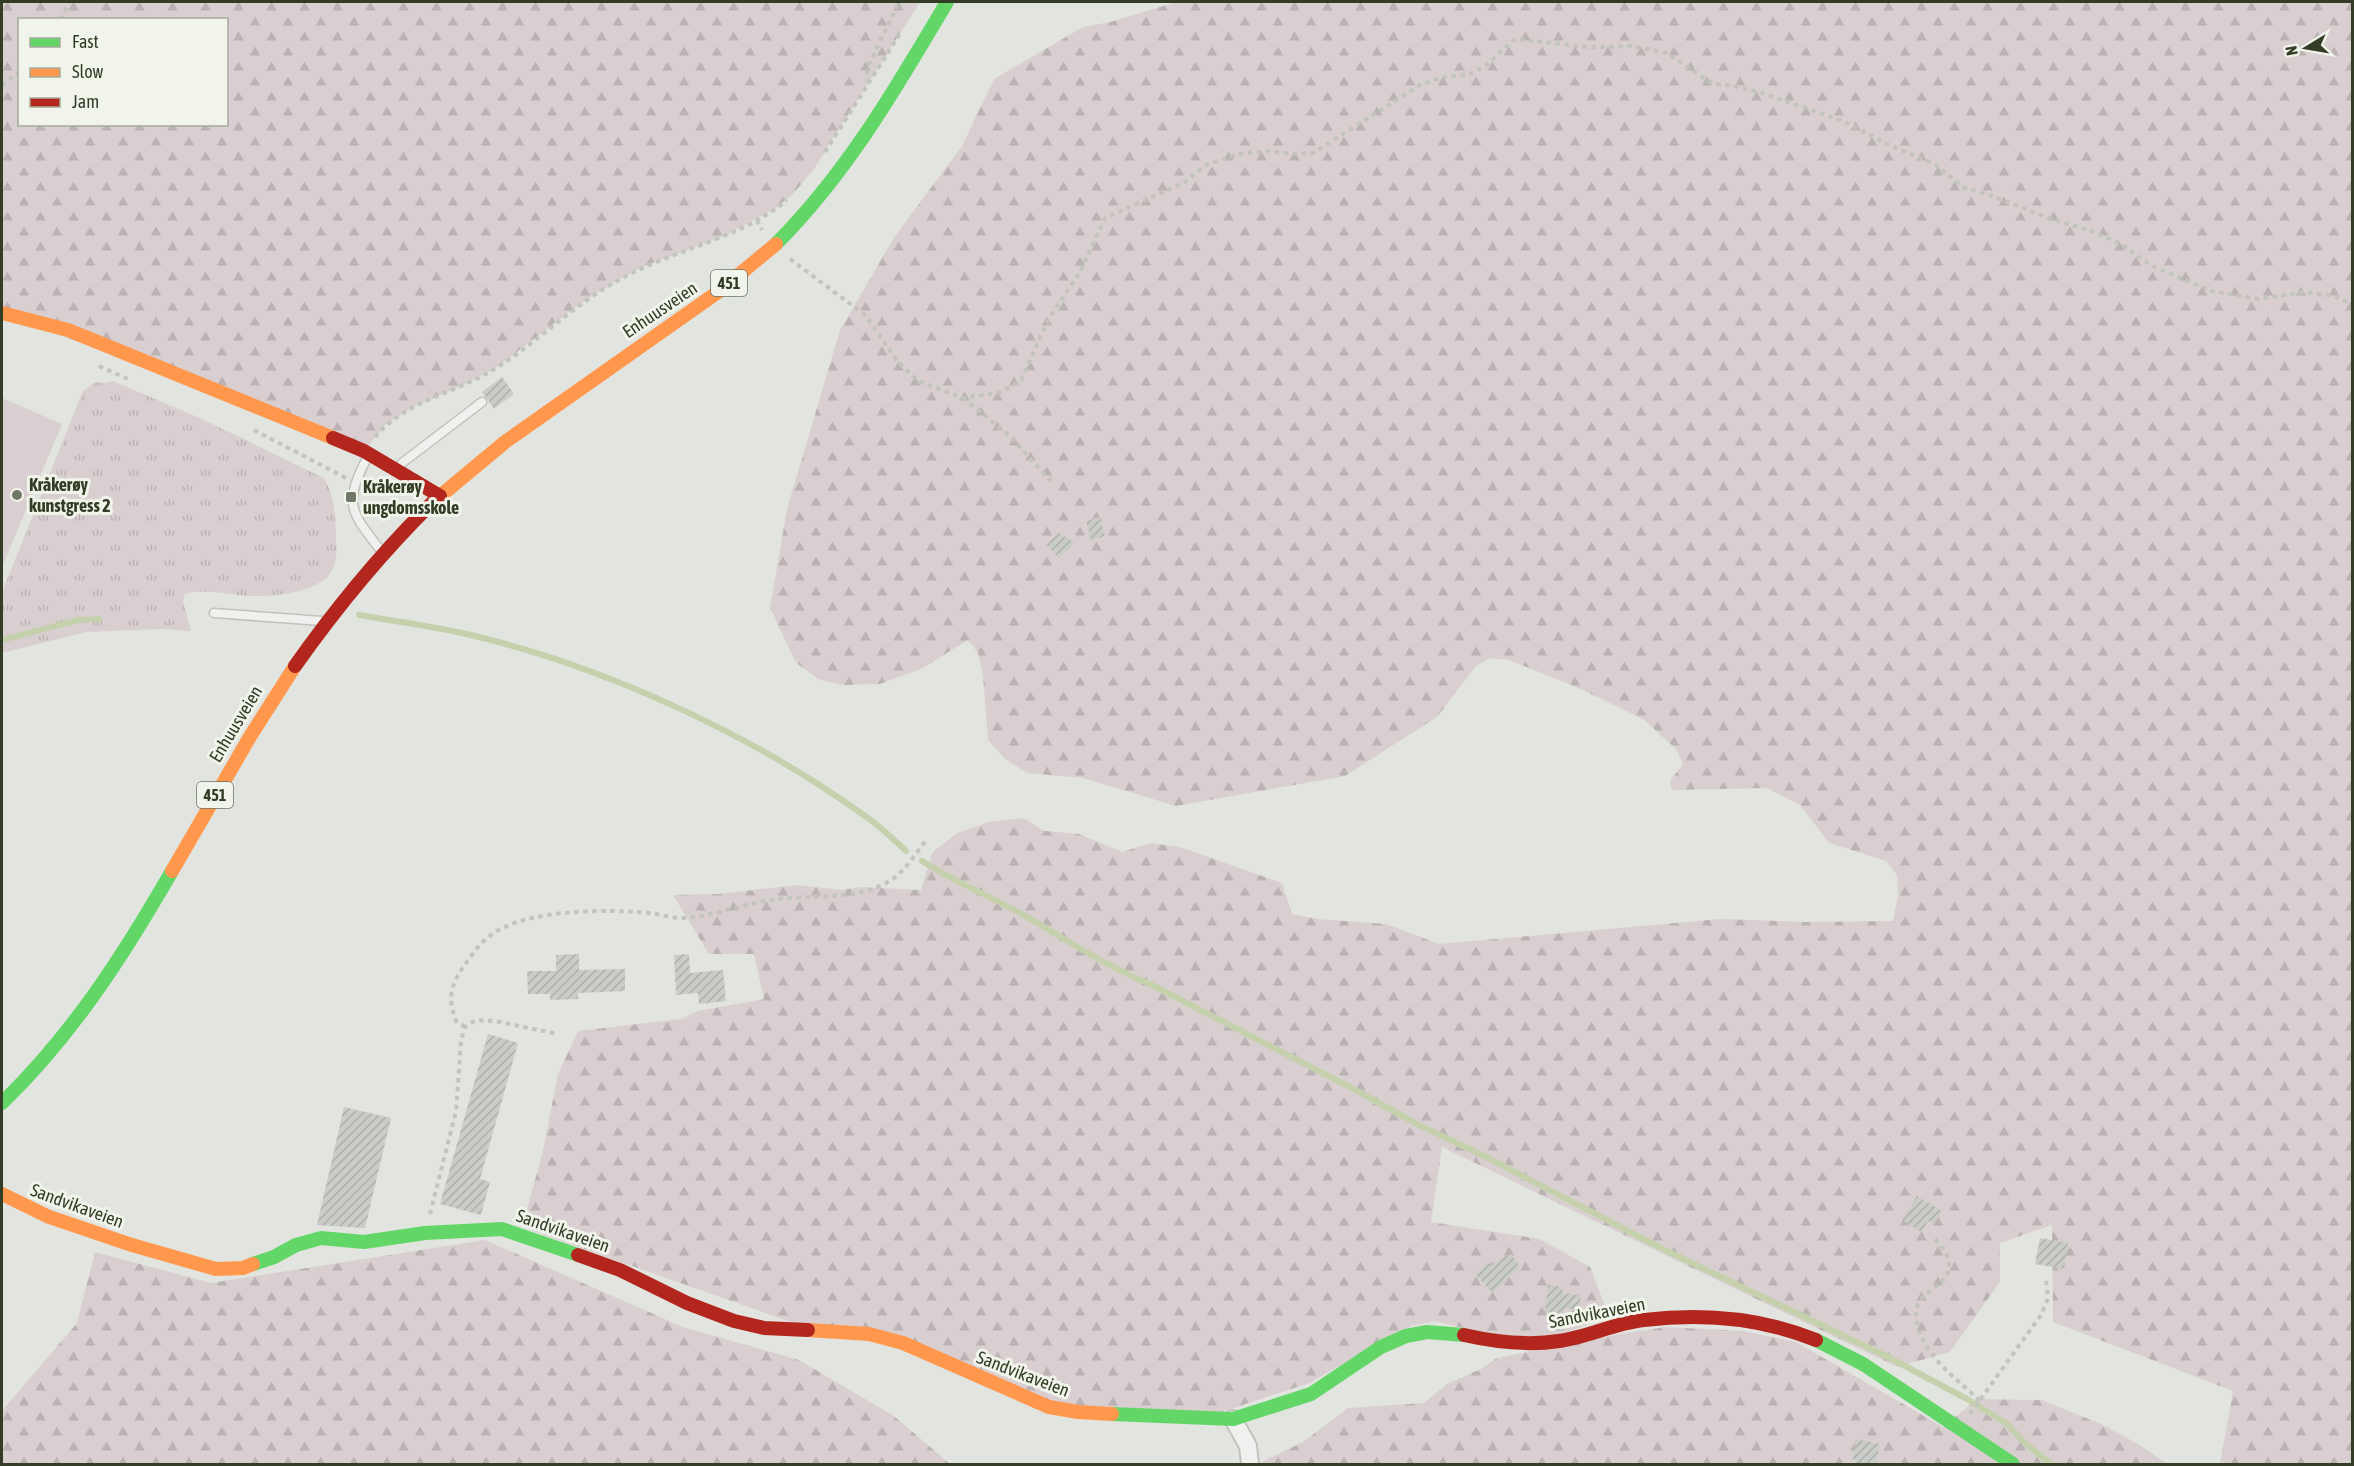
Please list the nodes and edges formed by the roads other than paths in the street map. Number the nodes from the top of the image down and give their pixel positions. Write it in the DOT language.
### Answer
graph roads {
  1 [pos="947,2"];
  2 [pos="2,314"];
  3 [pos="482,402"];
  4 [pos="366,453"];
  5 [pos="397,471"];
  6 [pos="440,496"];
  7 [pos="384,555"];
  8 [pos="214,614"];
  9 [pos="325,621"];
  10 [pos="2,1103"];
  11 [pos="2,1194"];
  12 [pos="1233,1419"];
  13 [pos="1250,1464"];
  14 [pos="2013,1464"];
  1 -- 6 [label="street, Enhuusveien / 451"];
  2 -- 4 [label="street"];
  3 -- 5 [label="lane"];
  4 -- 5 [label="street"];
  4 -- 7 [label="lane"];
  5 -- 6 [label="street"];
  6 -- 7 [label="street, Enhuusveien / 451"];
  7 -- 9 [label="street, Enhuusveien / 451"];
  8 -- 9 [label="lane"];
  9 -- 10 [label="street, Enhuusveien / 451"];
  11 -- 12 [label="street, Sandvikaveien"];
  12 -- 13 [label="street"];
  12 -- 14 [label="street, Sandvikaveien"];
}
